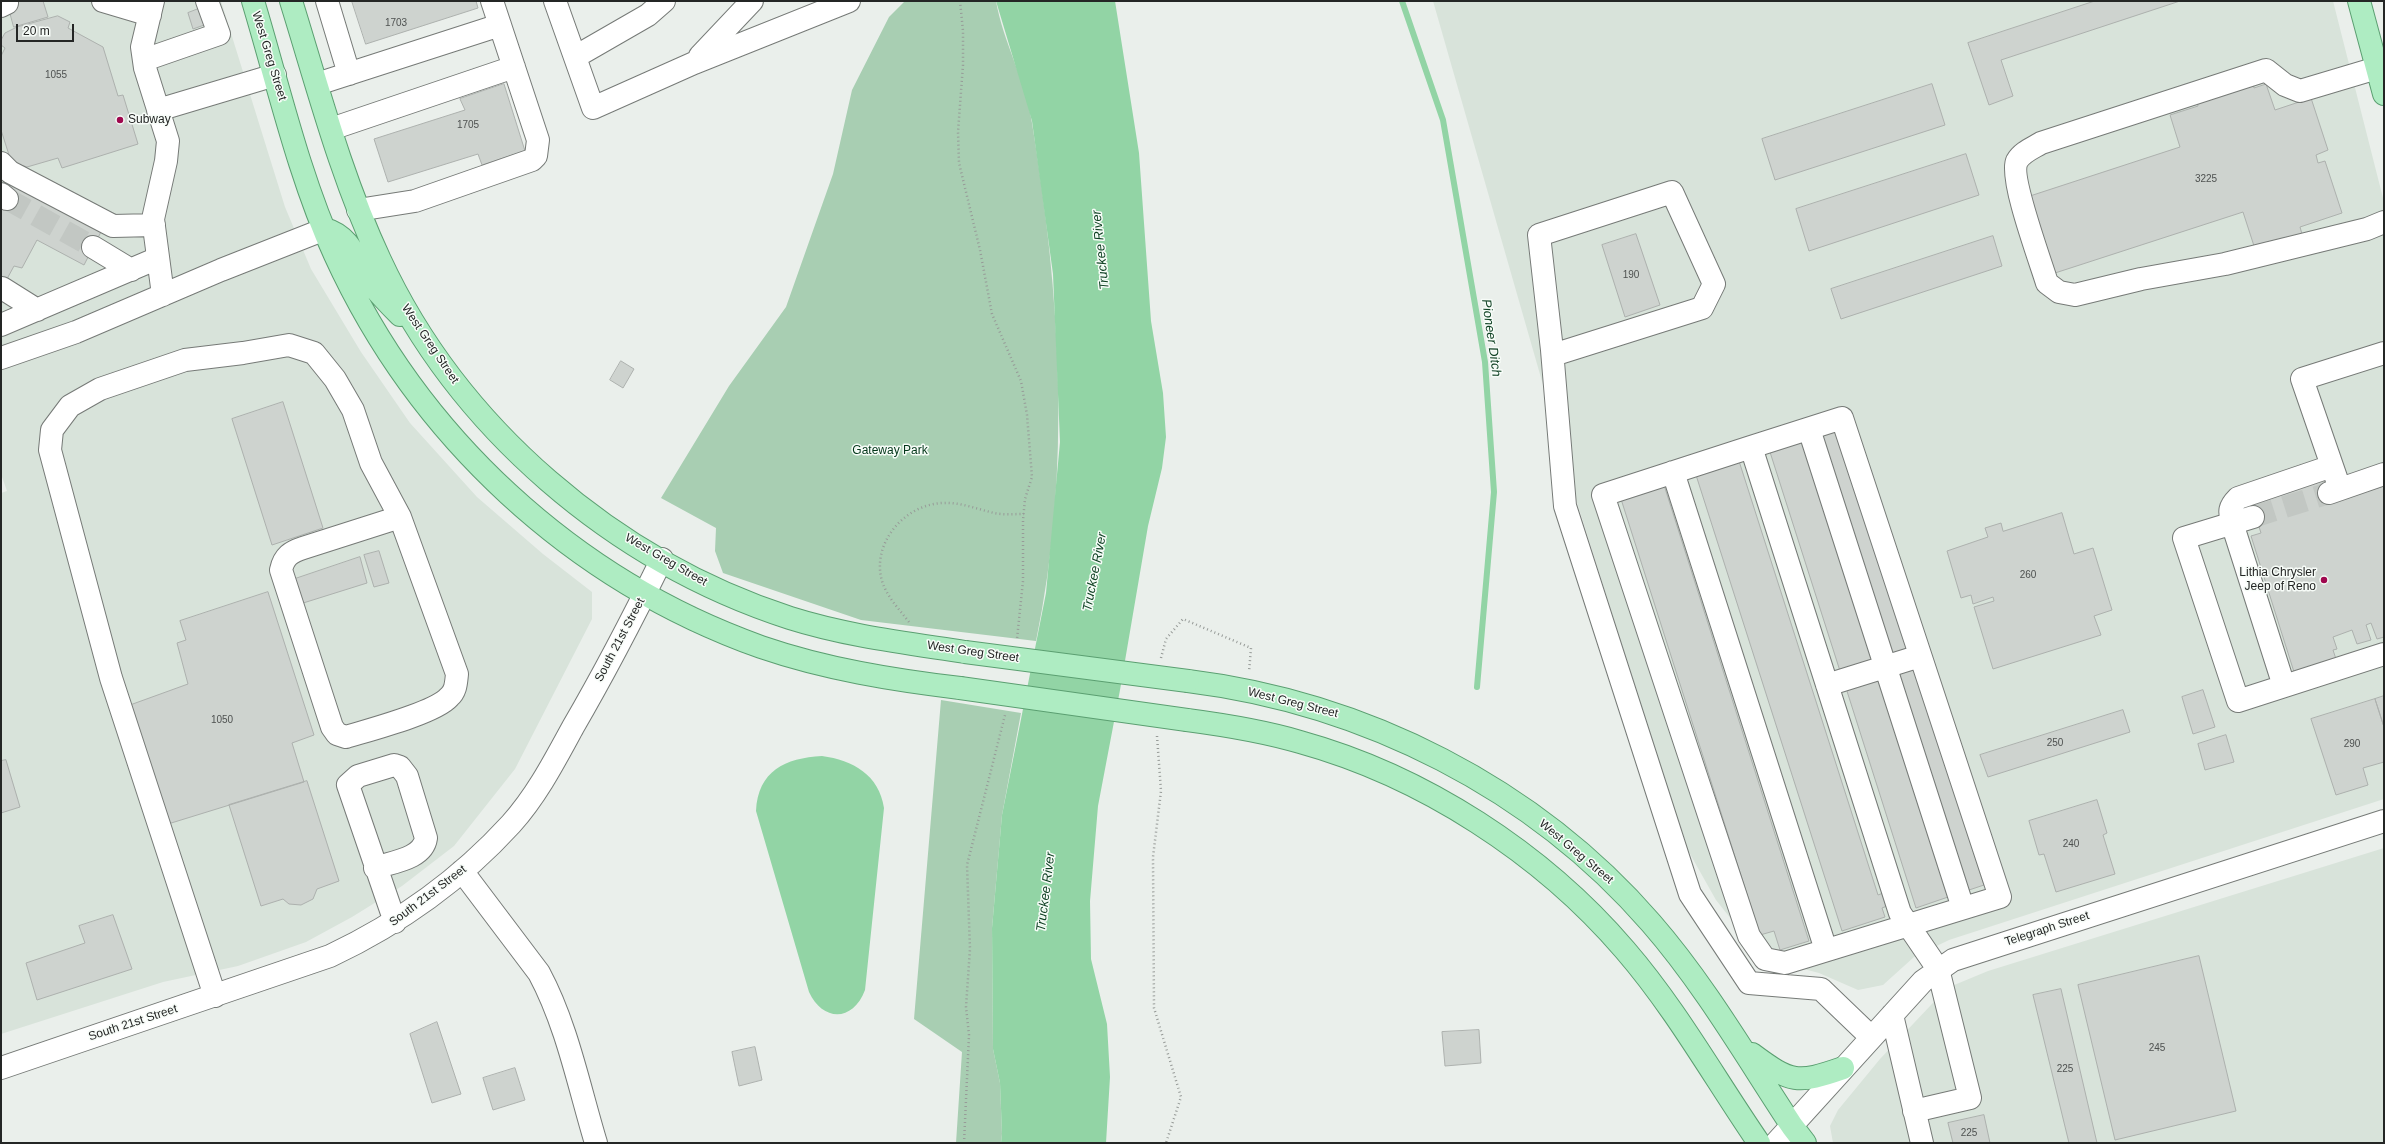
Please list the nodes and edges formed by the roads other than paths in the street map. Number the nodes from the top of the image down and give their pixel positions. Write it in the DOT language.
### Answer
graph roads {
  1 [pos="105,1"];
  2 [pos="207,1"];
  3 [pos="240,1"];
  4 [pos="253,1"];
  5 [pos="291,1"];
  6 [pos="327,1"];
  7 [pos="492,1"];
  8 [pos="664,1"];
  9 [pos="752,1"];
  10 [pos="849,1"];
  11 [pos="2359,1"];
  12 [pos="561,4"];
  13 [pos="128,5"];
  14 [pos="152,8"];
  15 [pos="500,25"];
  16 [pos="575,57"];
  17 [pos="144,60"];
  18 [pos="694,63"];
  19 [pos="514,67"];
  20 [pos="2377,68"];
  21 [pos="350,74"];
  22 [pos="275,75"];
  23 [pos="317,84"];
  24 [pos="2384,94"];
  25 [pos="158,110"];
  26 [pos="331,129"];
  27 [pos="1,163"];
  28 [pos="358,210"];
  29 [pos="2384,222"];
  30 [pos="154,225"];
  31 [pos="325,229"];
  32 [pos="93,247"];
  33 [pos="158,258"];
  34 [pos="130,270"];
  35 [pos="2,288"];
  36 [pos="163,294"];
  37 [pos="37,310"];
  38 [pos="1,325"];
  39 [pos="428,344"];
  40 [pos="2384,353"];
  41 [pos="1553,356"];
  42 [pos="1,358"];
  43 [pos="1809,429"];
  44 [pos="1751,447"];
  45 [pos="2332,466"];
  46 [pos="1673,472"];
  47 [pos="2384,474"];
  48 [pos="400,516"];
  49 [pos="2253,517"];
  50 [pos="2232,523"];
  51 [pos="662,559"];
  52 [pos="645,594"];
  53 [pos="2384,654"];
  54 [pos="1920,656"];
  55 [pos="1886,667"];
  56 [pos="1827,685"];
  57 [pos="2284,686"];
  58 [pos="2384,821"];
  59 [pos="375,868"];
  60 [pos="462,871"];
  61 [pos="1963,908"];
  62 [pos="395,922"];
  63 [pos="1908,925"];
  64 [pos="1826,950"];
  65 [pos="1938,969"];
  66 [pos="215,996"];
  67 [pos="1892,1015"];
  68 [pos="1872,1037"];
  69 [pos="1737,1043"];
  70 [pos="1,1068"];
  71 [pos="1843,1068"];
  72 [pos="1914,1111"];
  73 [pos="1792,1126"];
  74 [pos="596,1143"];
  75 [pos="1759,1143"];
  76 [pos="1776,1143"];
  77 [pos="1805,1143"];
  78 [pos="1922,1143"];
  1 -- 13 [label="street"];
  2 -- 17 [label="street"];
  3 -- 22 [label="main road"];
  4 -- 22 [label="main road, West Greg Street"];
  5 -- 23 [label="main road, West Greg Street"];
  6 -- 21 [label="street"];
  7 -- 15 [label="street"];
  8 -- 16 [label="street"];
  9 -- 18 [label="street"];
  10 -- 18 [label="street"];
  11 -- 20 [label="main road"];
  12 -- 16 [label="street"];
  13 -- 14 [label="street"];
  14 -- 17 [label="street"];
  15 -- 19 [label="street"];
  15 -- 21 [label="street"];
  16 -- 18 [label="street"];
  17 -- 25 [label="street"];
  19 -- 26 [label="street"];
  19 -- 28 [label="street"];
  20 -- 24 [label="main road"];
  20 -- 29 [label="street"];
  21 -- 23 [label="street"];
  22 -- 25 [label="street"];
  22 -- 31 [label="main road, West Greg Street"];
  23 -- 26 [label="main road, West Greg Street"];
  25 -- 30 [label="street"];
  26 -- 28 [label="main road, West Greg Street"];
  27 -- 30 [label="street"];
  28 -- 39 [label="main road, West Greg Street"];
  30 -- 33 [label="street"];
  31 -- 36 [label="street"];
  31 -- 39 [label="main road"];
  31 -- 52 [label="main road, West Greg Street"];
  32 -- 34 [label="street"];
  33 -- 34 [label="street"];
  33 -- 36 [label="street"];
  34 -- 37 [label="street"];
  35 -- 37 [label="street"];
  36 -- 42 [label="street"];
  37 -- 38 [label="street"];
  39 -- 51 [label="main road, West Greg Street"];
  40 -- 45 [label="street"];
  41 -- 41 [label="street"];
  41 -- 68 [label="street"];
  43 -- 44 [label="street"];
  43 -- 54 [label="street"];
  43 -- 55 [label="street"];
  44 -- 46 [label="street"];
  44 -- 56 [label="street"];
  45 -- 47 [label="street"];
  45 -- 50 [label="street"];
  46 -- 64 [label="street"];
  46 -- 64 [label="street"];
  48 -- 48 [label="street"];
  48 -- 66 [label="street"];
  49 -- 50 [label="street"];
  50 -- 57 [label="street"];
  50 -- 57 [label="street"];
  51 -- 52 [label="street, South 21st Street"];
  51 -- 69 [label="main road, West Greg Street, bridge"];
  52 -- 60 [label="street, South 21st Street"];
  52 -- 75 [label="main road, West Greg Street, bridge"];
  53 -- 57 [label="street"];
  54 -- 55 [label="street"];
  54 -- 61 [label="street"];
  55 -- 56 [label="street"];
  55 -- 61 [label="street"];
  56 -- 63 [label="street"];
  58 -- 65 [label="street, Telegraph Street"];
  59 -- 59 [label="street"];
  59 -- 62 [label="street"];
  60 -- 62 [label="street, South 21st Street"];
  60 -- 74 [label="street"];
  61 -- 63 [label="street"];
  62 -- 66 [label="street, South 21st Street"];
  63 -- 64 [label="street"];
  63 -- 65 [label="street"];
  65 -- 67 [label="street, Telegraph Street"];
  65 -- 72 [label="street"];
  66 -- 70 [label="street, South 21st Street"];
  67 -- 68 [label="street, Telegraph Street"];
  67 -- 72 [label="street"];
  68 -- 71 [label="street, Telegraph Street"];
  69 -- 71 [label="main road"];
  69 -- 73 [label="main road, West Greg Street"];
  71 -- 73 [label="street, Telegraph Street"];
  72 -- 78 [label="street"];
  73 -- 76 [label="street, Telegraph Street"];
  73 -- 77 [label="main road, West Greg Street"];
}
